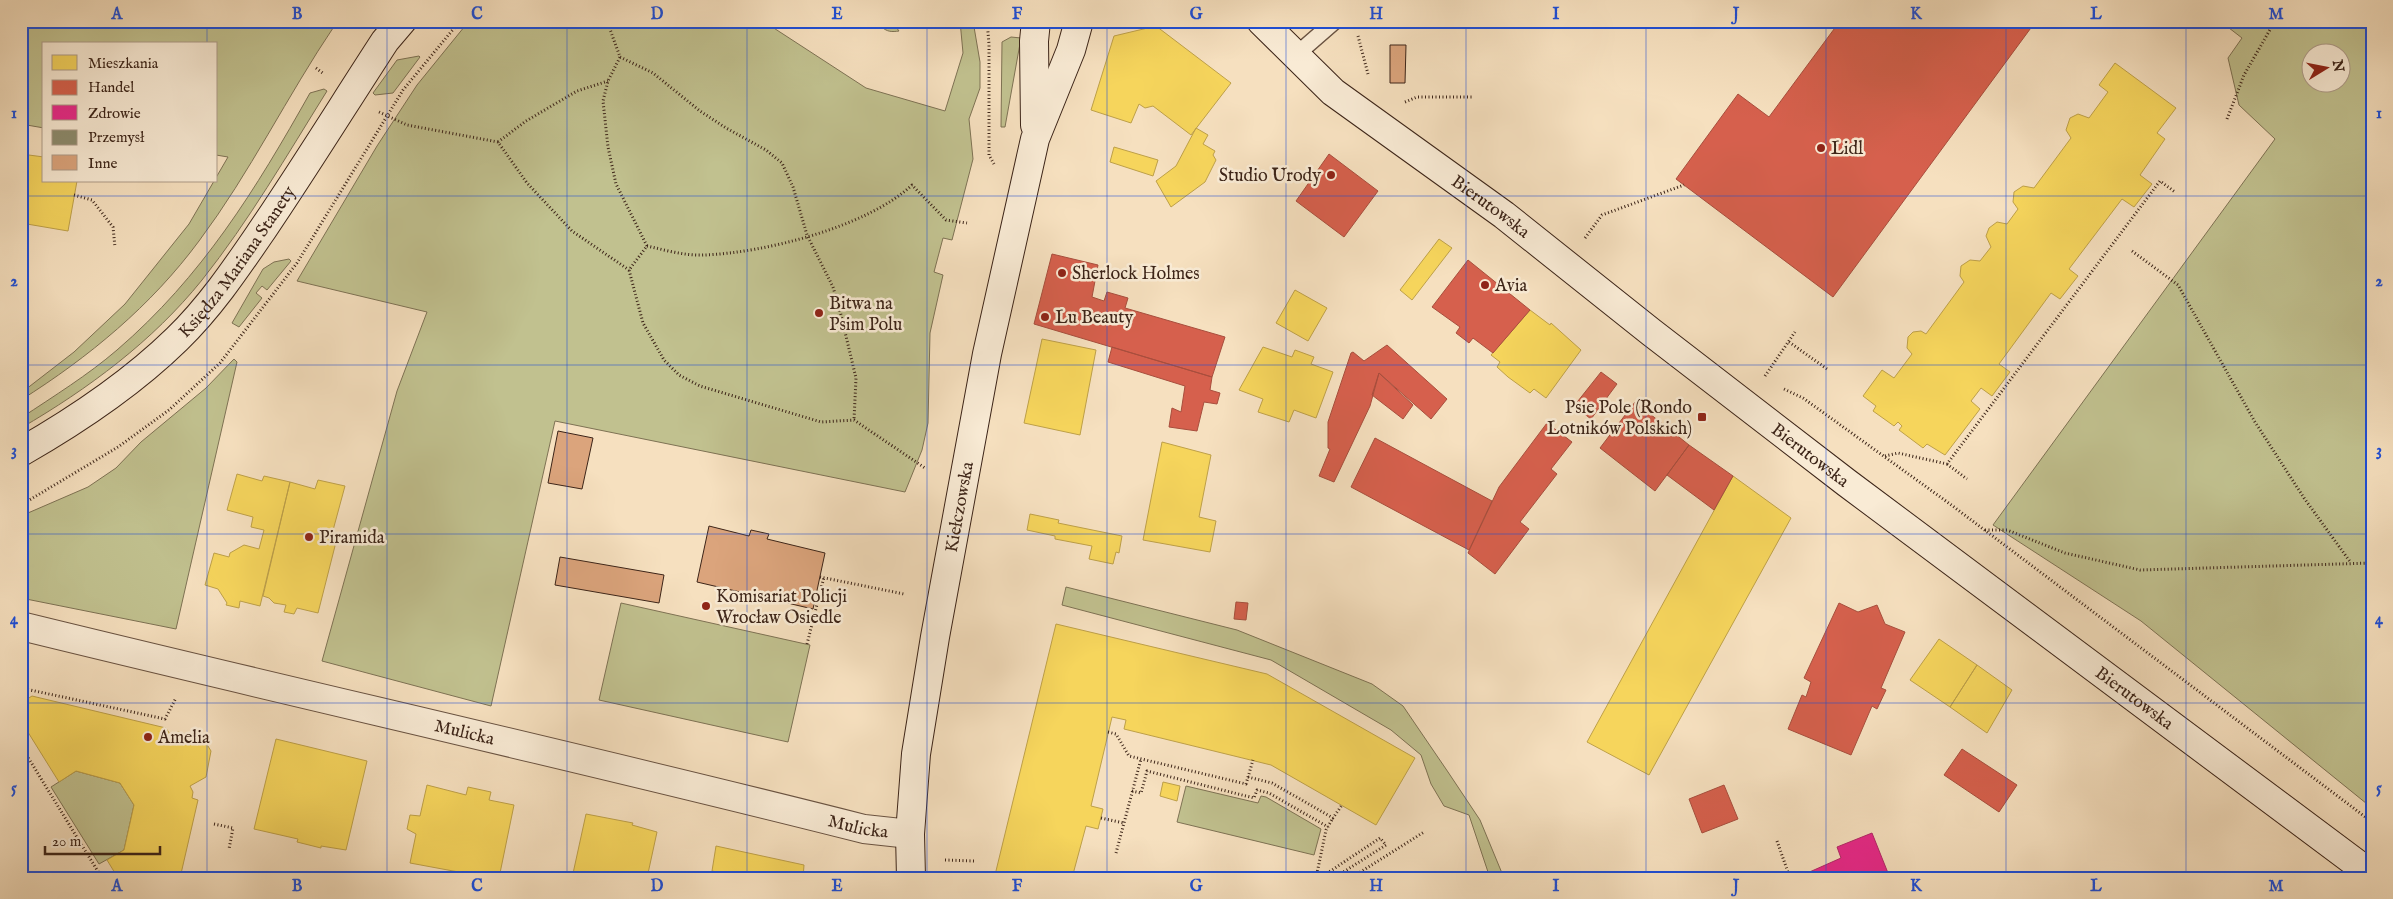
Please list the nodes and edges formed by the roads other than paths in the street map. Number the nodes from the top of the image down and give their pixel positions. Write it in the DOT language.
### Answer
graph roads {
  1 [pos="402,21"];
  2 [pos="1036,21"];
  3 [pos="1079,21"];
  4 [pos="1261,21"];
  5 [pos="1335,21"];
  6 [pos="1296,55"];
  7 [pos="1035,139"];
  8 [pos="21,452"];
  9 [pos="21,626"];
  10 [pos="910,834"];
  11 [pos="2372,875"];
  12 [pos="910,878"];
  1 -- 8 [label="street, Księdza Mariana Stanety"];
  2 -- 7 [label="street, Kiełczowska"];
  3 -- 7 [label="street, Kiełczowska"];
  4 -- 6 [label="street, Bierutowska"];
  5 -- 6 [label="lane"];
  6 -- 11 [label="street, Bierutowska"];
  7 -- 10 [label="street, Kiełczowska"];
  9 -- 10 [label="street, Mulicka"];
  10 -- 12 [label="street, Kiełczowska"];
}
